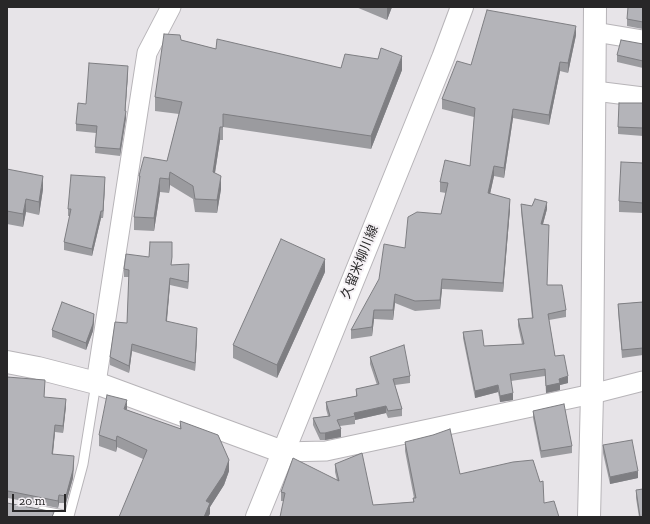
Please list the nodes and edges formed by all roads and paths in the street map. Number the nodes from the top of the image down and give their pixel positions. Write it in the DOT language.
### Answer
graph roads {
  1 [pos="171,7"];
  2 [pos="462,7"];
  3 [pos="595,7"];
  4 [pos="595,32"];
  5 [pos="643,40"];
  6 [pos="594,91"];
  7 [pos="643,97"];
  8 [pos="7,362"];
  9 [pos="643,381"];
  10 [pos="96,383"];
  11 [pos="592,394"];
  12 [pos="283,452"];
  13 [pos="30,509"];
  14 [pos="257,517"];
  15 [pos="589,517"];
  1 -- 10 [label="street"];
  2 -- 12 [label="street, 久留米柳川線"];
  3 -- 4 [label="street"];
  4 -- 5 [label="street"];
  4 -- 6 [label="street"];
  6 -- 7 [label="street"];
  6 -- 11 [label="street"];
  8 -- 10 [label="street"];
  9 -- 11 [label="street"];
  10 -- 12 [label="street"];
  10 -- 13 [label="lane"];
  11 -- 12 [label="street"];
  11 -- 15 [label="street"];
  12 -- 14 [label="street, 久留米柳川線"];
}
